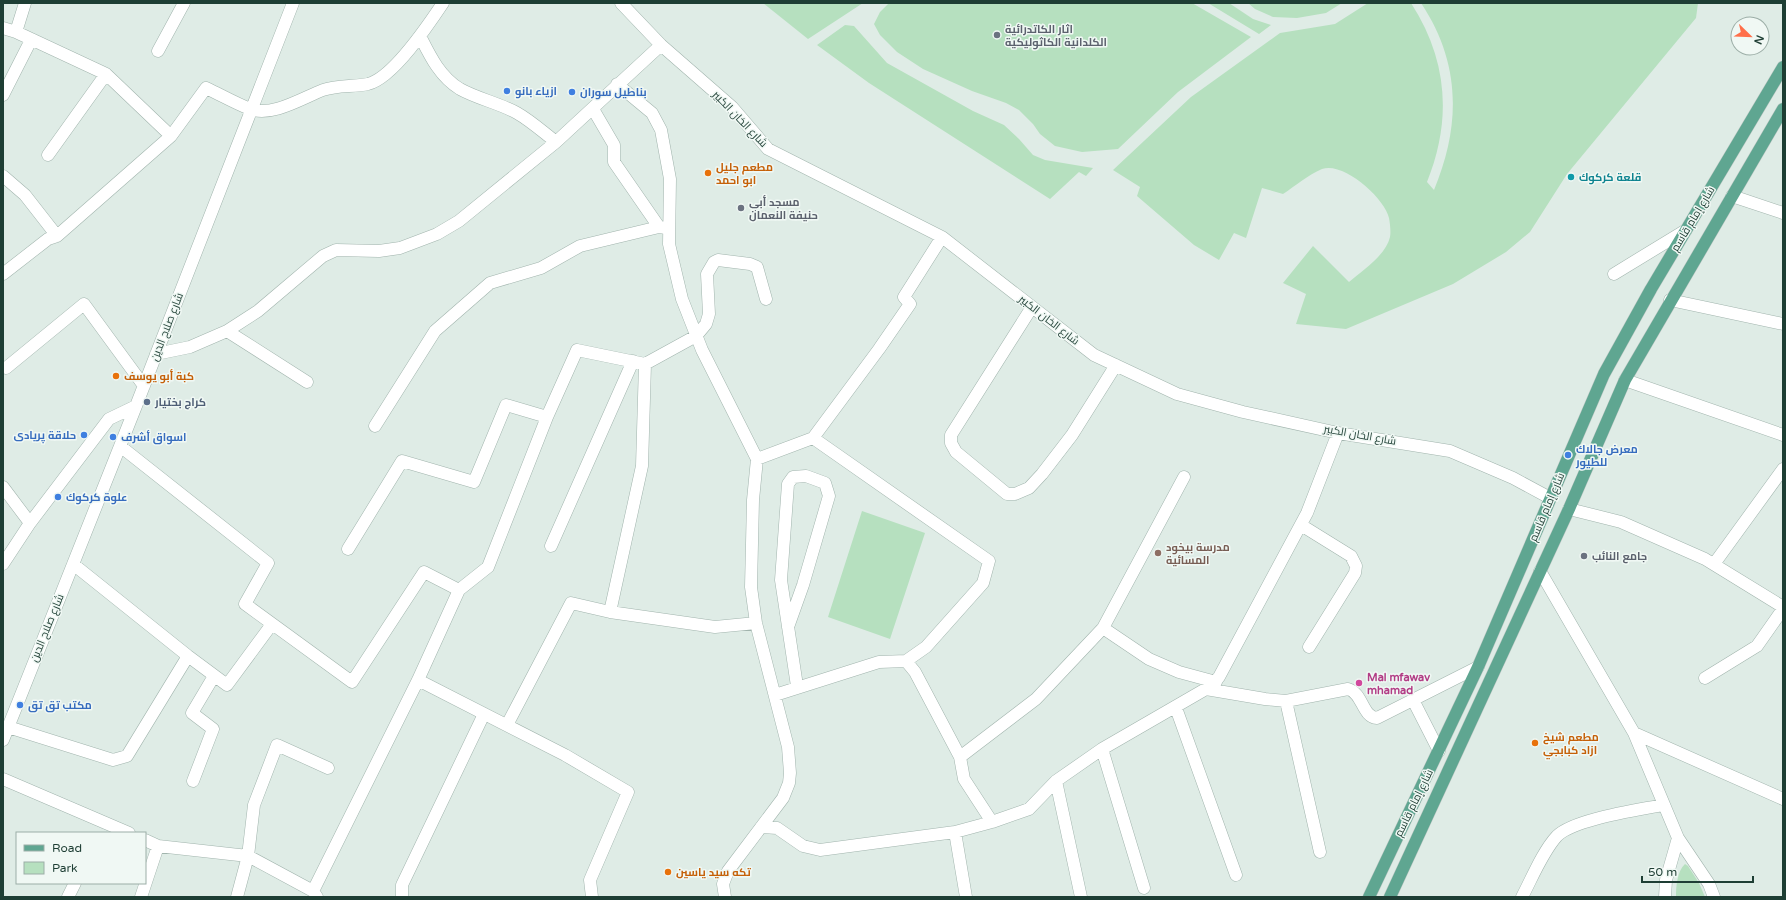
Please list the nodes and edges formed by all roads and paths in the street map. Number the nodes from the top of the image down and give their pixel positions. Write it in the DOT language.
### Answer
graph roads {
  1 [pos="25,3"];
  2 [pos="184,3"];
  3 [pos="293,3"];
  4 [pos="443,3"];
  5 [pos="621,3"];
  6 [pos="3,28"];
  7 [pos="16,32"];
  8 [pos="420,36"];
  9 [pos="31,40"];
  10 [pos="661,44"];
  11 [pos="158,51"];
  12 [pos="1783,67"];
  13 [pos="106,74"];
  14 [pos="617,84"];
  15 [pos="3,95"];
  16 [pos="252,109"];
  17 [pos="593,109"];
  18 [pos="1783,109"];
  19 [pos="171,136"];
  20 [pos="556,142"];
  21 [pos="48,155"];
  22 [pos="3,176"];
  23 [pos="1732,196"];
  24 [pos="1783,213"];
  25 [pos="665,228"];
  26 [pos="1686,230"];
  27 [pos="57,236"];
  28 [pos="942,237"];
  29 [pos="3,274"];
  30 [pos="1614,274"];
  31 [pos="766,299"];
  32 [pos="1670,300"];
  33 [pos="1032,307"];
  34 [pos="1783,324"];
  35 [pos="228,331"];
  36 [pos="696,336"];
  37 [pos="156,354"];
  38 [pos="639,362"];
  39 [pos="1116,365"];
  40 [pos="6,368"];
  41 [pos="1625,380"];
  42 [pos="307,382"];
  43 [pos="144,386"];
  44 [pos="136,406"];
  45 [pos="547,417"];
  46 [pos="375,426"];
  47 [pos="1338,433"];
  48 [pos="1783,435"];
  49 [pos="813,438"];
  50 [pos="120,446"];
  51 [pos="757,459"];
  52 [pos="1783,469"];
  53 [pos="1184,477"];
  54 [pos="3,487"];
  55 [pos="1550,498"];
  56 [pos="1569,509"];
  57 [pos="30,523"];
  58 [pos="1301,525"];
  59 [pos="551,546"];
  60 [pos="348,549"];
  61 [pos="3,564"];
  62 [pos="73,564"];
  63 [pos="1714,564"];
  64 [pos="1540,571"];
  65 [pos="459,590"];
  66 [pos="1783,608"];
  67 [pos="610,612"];
  68 [pos="756,623"];
  69 [pos="272,624"];
  70 [pos="788,627"];
  71 [pos="1103,628"];
  72 [pos="1309,647"];
  73 [pos="188,656"];
  74 [pos="906,661"];
  75 [pos="1478,667"];
  76 [pos="214,676"];
  77 [pos="1705,678"];
  78 [pos="418,680"];
  79 [pos="1211,685"];
  80 [pos="797,686"];
  81 [pos="775,695"];
  82 [pos="1413,700"];
  83 [pos="1286,701"];
  84 [pos="1176,708"];
  85 [pos="484,714"];
  86 [pos="506,725"];
  87 [pos="8,726"];
  88 [pos="1634,733"];
  89 [pos="3,740"];
  90 [pos="1102,749"];
  91 [pos="1439,751"];
  92 [pos="960,757"];
  93 [pos="328,768"];
  94 [pos="3,779"];
  95 [pos="193,781"];
  96 [pos="1056,782"];
  97 [pos="1783,799"];
  98 [pos="1663,805"];
  99 [pos="992,822"];
  100 [pos="761,827"];
  101 [pos="104,828"];
  102 [pos="124,832"];
  103 [pos="955,832"];
  104 [pos="1678,838"];
  105 [pos="146,840"];
  106 [pos="158,846"];
  107 [pos="1320,852"];
  108 [pos="248,856"];
  109 [pos="1236,875"];
  110 [pos="146,882"];
  111 [pos="74,884"];
  112 [pos="145,884"];
  113 [pos="1144,888"];
  114 [pos="315,894"];
  115 [pos="68,897"];
  116 [pos="141,897"];
  117 [pos="237,897"];
  118 [pos="402,897"];
  119 [pos="592,897"];
  120 [pos="725,897"];
  121 [pos="966,897"];
  122 [pos="1081,897"];
  123 [pos="1369,897"];
  124 [pos="1390,897"];
  125 [pos="1522,897"];
  126 [pos="1665,897"];
  127 [pos="1714,897"];
  1 -- 7 [label="street"];
  2 -- 11 [label="street"];
  3 -- 16 [label="street, شارع صلاح الدين"];
  4 -- 8 [label="street"];
  5 -- 10 [label="street, شارع الخان الكبير"];
  6 -- 7 [label="street"];
  7 -- 9 [label="street"];
  8 -- 16 [label="street"];
  8 -- 20 [label="street"];
  9 -- 13 [label="street"];
  9 -- 15 [label="street"];
  10 -- 14 [label="street"];
  10 -- 28 [label="street, شارع الخان الكبير"];
  12 -- 26 [label="main road, شارع إمام قاسم"];
  13 -- 19 [label="street"];
  13 -- 21 [label="street"];
  14 -- 17 [label="street"];
  14 -- 25 [label="street"];
  16 -- 19 [label="street"];
  16 -- 37 [label="street, شارع صلاح الدين"];
  17 -- 20 [label="street"];
  17 -- 25 [label="street"];
  18 -- 23 [label="main road, شارع إمام قاسم"];
  19 -- 27 [label="street"];
  20 -- 35 [label="street"];
  22 -- 27 [label="street"];
  23 -- 24 [label="street"];
  23 -- 32 [label="main road, شارع إمام قاسم"];
  25 -- 36 [label="street"];
  25 -- 46 [label="street"];
  26 -- 30 [label="street"];
  26 -- 55 [label="main road, شارع إمام قاسم"];
  27 -- 29 [label="street"];
  28 -- 33 [label="street, شارع الخان الكبير"];
  28 -- 49 [label="street"];
  31 -- 36 [label="street"];
  32 -- 34 [label="street"];
  32 -- 41 [label="main road, شارع إمام قاسم"];
  33 -- 39 [label="street, شارع الخان الكبير"];
  33 -- 39 [label="street"];
  35 -- 37 [label="street"];
  35 -- 42 [label="street"];
  36 -- 38 [label="street"];
  36 -- 51 [label="street"];
  37 -- 43 [label="street, شارع صلاح الدين"];
  38 -- 45 [label="street"];
  38 -- 59 [label="street"];
  38 -- 67 [label="street"];
  39 -- 47 [label="street, شارع الخان الكبير"];
  40 -- 43 [label="street"];
  41 -- 48 [label="street"];
  41 -- 56 [label="main road, شارع إمام قاسم"];
  43 -- 44 [label="street, شارع صلاح الدين"];
  44 -- 50 [label="street, شارع صلاح الدين"];
  44 -- 57 [label="street"];
  45 -- 60 [label="street"];
  45 -- 65 [label="street"];
  47 -- 55 [label="street, شارع الخان الكبير"];
  47 -- 58 [label="street"];
  49 -- 51 [label="street"];
  49 -- 74 [label="street"];
  50 -- 62 [label="street, شارع صلاح الدين"];
  50 -- 69 [label="street"];
  51 -- 68 [label="street"];
  52 -- 63 [label="street"];
  53 -- 71 [label="street"];
  54 -- 57 [label="street"];
  55 -- 75 [label="main road, شارع إمام قاسم"];
  56 -- 63 [label="street"];
  56 -- 64 [label="main road, شارع إمام قاسم"];
  57 -- 61 [label="street"];
  58 -- 72 [label="street"];
  58 -- 79 [label="street"];
  62 -- 73 [label="street"];
  62 -- 87 [label="street, شارع صلاح الدين"];
  63 -- 66 [label="street"];
  64 -- 88 [label="street"];
  64 -- 124 [label="main road, شارع إمام قاسم"];
  65 -- 69 [label="street"];
  65 -- 78 [label="street"];
  66 -- 77 [label="street"];
  67 -- 68 [label="street"];
  67 -- 86 [label="street"];
  68 -- 81 [label="street"];
  69 -- 76 [label="street"];
  70 -- 70 [label="street"];
  70 -- 80 [label="street"];
  71 -- 79 [label="street"];
  71 -- 92 [label="street"];
  73 -- 76 [label="street"];
  73 -- 87 [label="street"];
  74 -- 80 [label="street"];
  74 -- 92 [label="street"];
  75 -- 82 [label="street"];
  75 -- 91 [label="main road, شارع إمام قاسم"];
  76 -- 95 [label="street"];
  78 -- 85 [label="street"];
  78 -- 114 [label="street"];
  79 -- 83 [label="street"];
  79 -- 84 [label="street"];
  80 -- 81 [label="street"];
  81 -- 100 [label="street"];
  82 -- 83 [label="street"];
  82 -- 91 [label="street"];
  83 -- 107 [label="street"];
  84 -- 90 [label="street"];
  84 -- 109 [label="street"];
  85 -- 86 [label="street"];
  85 -- 118 [label="street"];
  86 -- 119 [label="street"];
  87 -- 89 [label="street, شارع صلاح الدين"];
  88 -- 97 [label="street"];
  88 -- 98 [label="street"];
  90 -- 96 [label="street"];
  90 -- 113 [label="street"];
  91 -- 123 [label="main road, شارع إمام قاسم"];
  92 -- 99 [label="street"];
  93 -- 108 [label="street"];
  94 -- 101 [label="street"];
  96 -- 99 [label="street"];
  96 -- 122 [label="street"];
  98 -- 104 [label="street"];
  98 -- 125 [label="street"];
  99 -- 103 [label="street"];
  100 -- 103 [label="street"];
  100 -- 120 [label="street"];
  101 -- 102 [label="street"];
  103 -- 121 [label="street"];
  104 -- 126 [label="street"];
  104 -- 127 [label="street"];
  105 -- 106 [label="street"];
  106 -- 108 [label="street"];
  106 -- 110 [label="street"];
  108 -- 114 [label="street"];
  108 -- 117 [label="street"];
  111 -- 115 [label="street"];
  112 -- 116 [label="street"];
}
